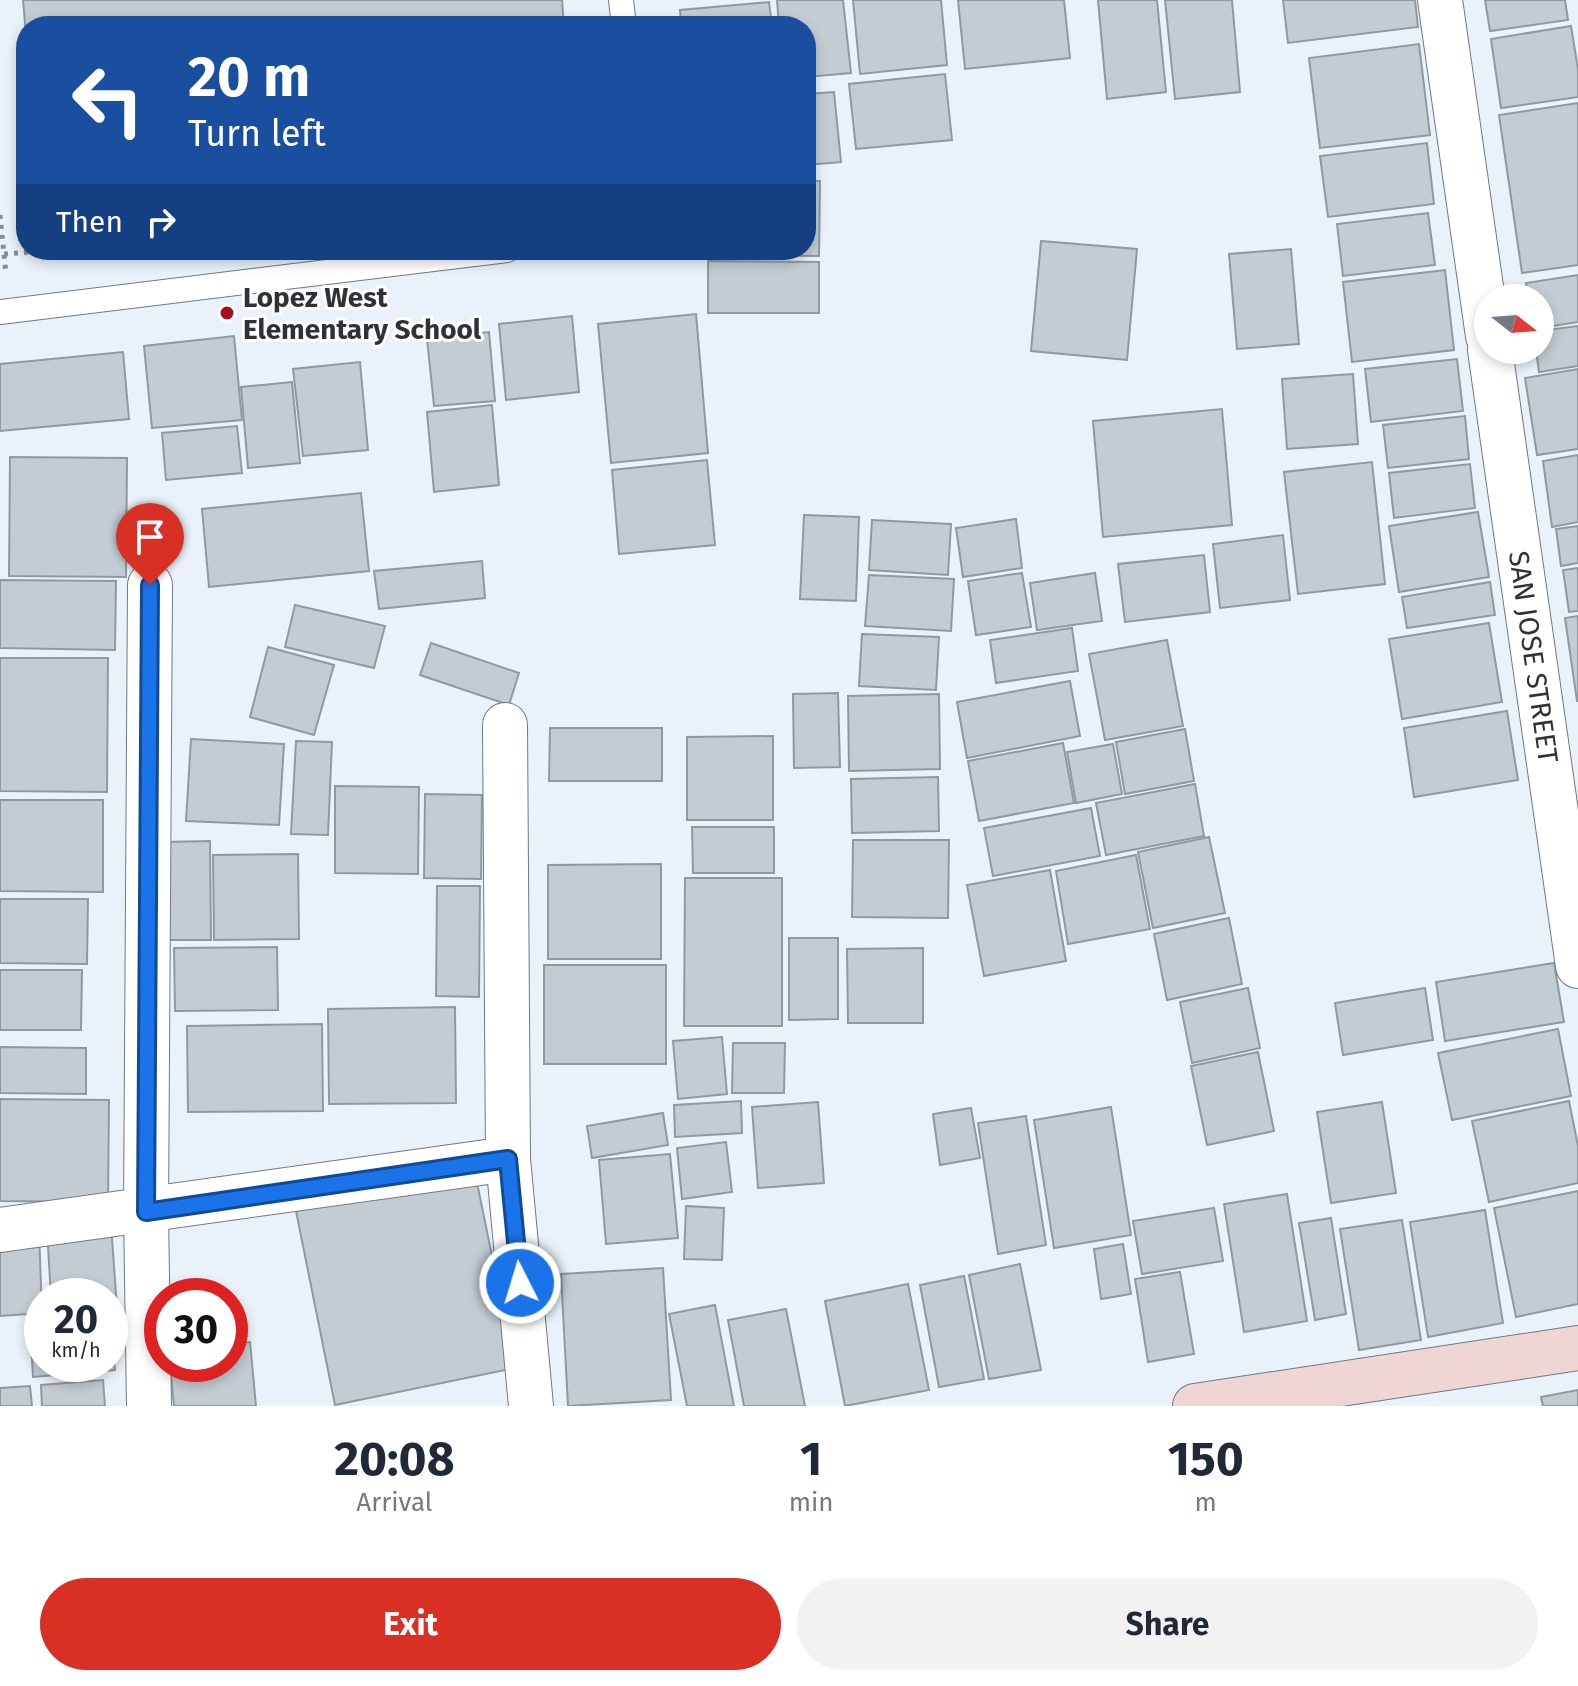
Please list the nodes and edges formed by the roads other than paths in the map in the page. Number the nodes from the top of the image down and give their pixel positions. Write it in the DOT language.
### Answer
graph roads {
  1 [pos="1440,0"];
  2 [pos="426,260"];
  3 [pos="1481,284"];
  4 [pos="5,312"];
  5 [pos="1492,364"];
  6 [pos="150,585"];
  7 [pos="505,725"];
  8 [pos="1578,966"];
  9 [pos="508,1159"];
  10 [pos="146,1212"];
  11 [pos="0,1230"];
  12 [pos="1578,1348"];
  13 [pos="149,1406"];
  14 [pos="531,1406"];
  15 [pos="1195,1406"];
  1 -- 3 [label="street"];
  2 -- 4 [label="lane"];
  5 -- 8 [label="street, SAN JOSE STREET"];
  6 -- 10 [label="street"];
  7 -- 9 [label="street"];
  9 -- 10 [label="street"];
  9 -- 14 [label="street"];
  10 -- 11 [label="street"];
  10 -- 13 [label="street"];
  12 -- 15 [label="main road"];
}
